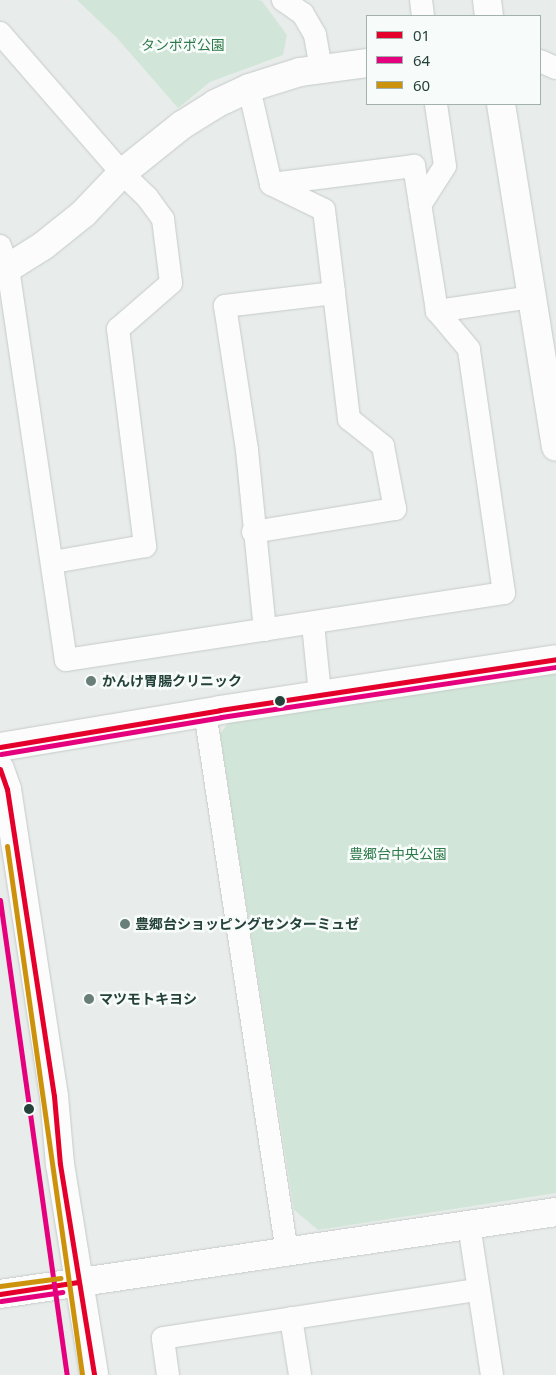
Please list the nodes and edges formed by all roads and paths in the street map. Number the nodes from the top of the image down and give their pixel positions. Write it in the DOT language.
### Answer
graph roads {
  1 [pos="283,0"];
  2 [pos="421,0"];
  3 [pos="487,0"];
  4 [pos="423,15"];
  5 [pos="489,15"];
  6 [pos="0,33"];
  7 [pos="541,62"];
  8 [pos="366,63"];
  9 [pos="556,68"];
  10 [pos="322,69"];
  11 [pos="249,88"];
  12 [pos="436,105"];
  13 [pos="501,105"];
  14 [pos="122,173"];
  15 [pos="271,184"];
  16 [pos="420,205"];
  17 [pos="3,262"];
  18 [pos="334,293"];
  19 [pos="532,297"];
  20 [pos="437,310"];
  21 [pos="556,447"];
  22 [pos="253,532"];
  23 [pos="52,562"];
  24 [pos="313,624"];
  25 [pos="265,630"];
  26 [pos="556,659"];
  27 [pos="320,694"];
  28 [pos="205,712"];
  29 [pos="0,746"];
  30 [pos="0,769"];
  31 [pos="0,848"];
  32 [pos="556,1212"];
  33 [pos="468,1225"];
  34 [pos="287,1252"];
  35 [pos="69,1283"];
  36 [pos="478,1290"];
  37 [pos="0,1294"];
  38 [pos="291,1318"];
  39 [pos="75,1375"];
  40 [pos="94,1375"];
  41 [pos="168,1375"];
  42 [pos="300,1375"];
  43 [pos="492,1375"];
  1 -- 10 [label="street"];
  2 -- 4 [label="street"];
  3 -- 5 [label="street"];
  6 -- 14 [label="street"];
  7 -- 9 [label="street"];
  8 -- 10 [label="street"];
  10 -- 11 [label="street"];
  11 -- 14 [label="street"];
  11 -- 15 [label="street"];
  12 -- 16 [label="street"];
  13 -- 19 [label="street"];
  14 -- 17 [label="street"];
  14 -- 23 [label="street"];
  15 -- 16 [label="street"];
  15 -- 18 [label="street"];
  16 -- 20 [label="street"];
  17 -- 23 [label="street"];
  18 -- 22 [label="street"];
  18 -- 22 [label="street"];
  19 -- 20 [label="street"];
  19 -- 21 [label="street"];
  20 -- 24 [label="street"];
  22 -- 25 [label="street"];
  23 -- 25 [label="street"];
  24 -- 25 [label="street"];
  24 -- 27 [label="street"];
  26 -- 27 [label="street"];
  27 -- 28 [label="street"];
  28 -- 29 [label="street"];
  28 -- 34 [label="street"];
  30 -- 35 [label="street"];
  31 -- 35 [label="street"];
  32 -- 33 [label="street"];
  33 -- 34 [label="street"];
  33 -- 36 [label="street"];
  34 -- 35 [label="street"];
  35 -- 37 [label="street"];
  35 -- 39 [label="street"];
  35 -- 40 [label="street"];
  36 -- 38 [label="street"];
  36 -- 43 [label="street"];
  38 -- 41 [label="street"];
  38 -- 42 [label="street"];
}
